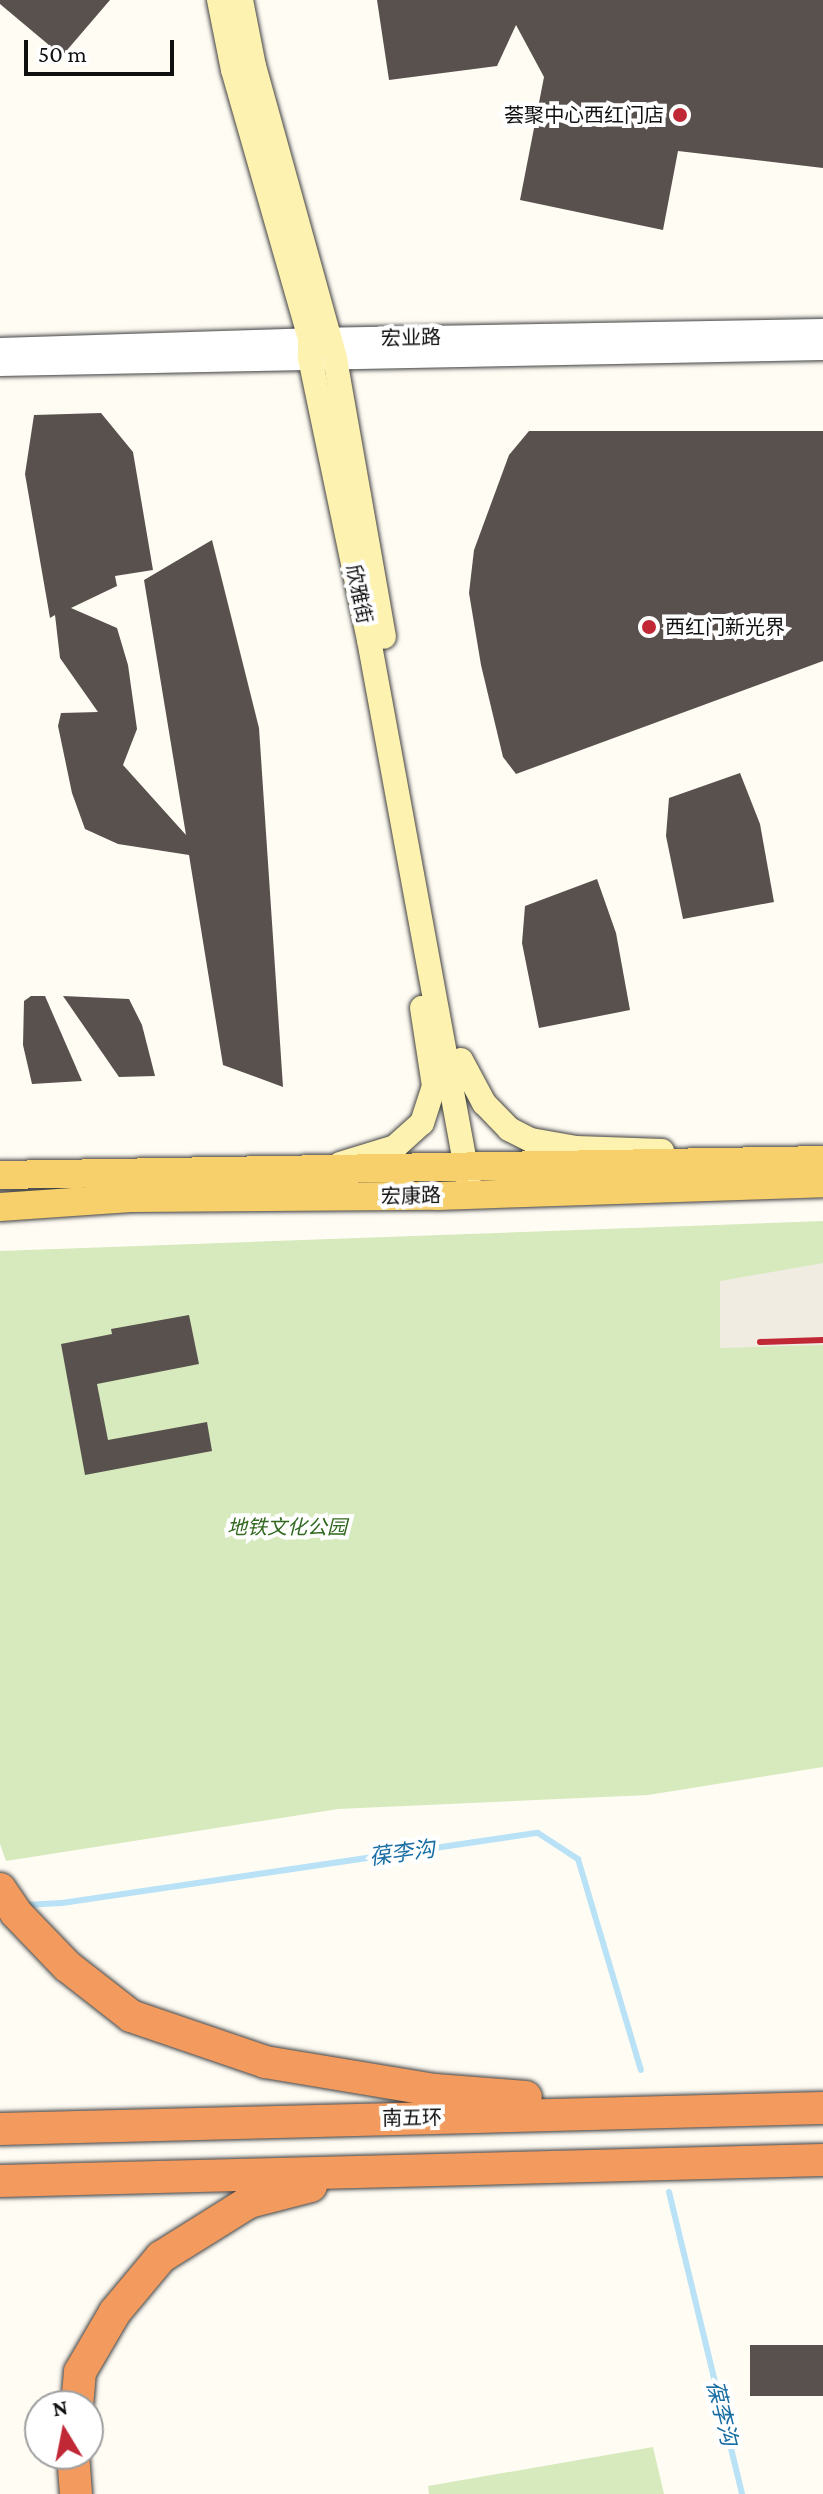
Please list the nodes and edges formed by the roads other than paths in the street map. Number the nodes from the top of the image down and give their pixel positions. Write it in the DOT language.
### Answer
graph roads {
  1 [pos="219,0"];
  2 [pos="241,0"];
  3 [pos="823,330"];
  4 [pos="0,349"];
  5 [pos="321,349"];
  6 [pos="823,349"];
  7 [pos="0,365"];
  8 [pos="423,926"];
  9 [pos="461,1060"];
  10 [pos="823,1160"];
  11 [pos="0,1161"];
  12 [pos="756,1161"];
  13 [pos="318,1171"];
  14 [pos="0,1175"];
  15 [pos="43,1175"];
  16 [pos="474,1181"];
  17 [pos="823,1183"];
  18 [pos="0,1207"];
  19 [pos="0,1889"];
  20 [pos="823,2108"];
  21 [pos="701,2111"];
  22 [pos="0,2129"];
  23 [pos="823,2160"];
  24 [pos="364,2172"];
  25 [pos="0,2181"];
  26 [pos="78,2390"];
  27 [pos="74,2470"];
  28 [pos="76,2494"];
  1 -- 5 [label="main road, 欣雅街"];
  2 -- 5 [label="main road, 欣雅街"];
  3 -- 5 [label="street, 宏业路"];
  4 -- 5 [label="street, 宏业路"];
  5 -- 6 [label="street, 宏业路"];
  5 -- 7 [label="street, 宏业路"];
  5 -- 8 [label="main road, 欣雅街"];
  5 -- 9 [label="main road, 欣雅街"];
  8 -- 13 [label="main road"];
  8 -- 16 [label="main road, 欣雅街"];
  9 -- 12 [label="main road"];
  9 -- 16 [label="main road, 欣雅街"];
  10 -- 12 [label="main road, 宏康路"];
  11 -- 15 [label="street"];
  12 -- 16 [label="main road, 宏康路"];
  13 -- 15 [label="main road, 宏康路"];
  13 -- 16 [label="main road, 宏康路"];
  14 -- 15 [label="main road, 宏康路"];
  16 -- 17 [label="main road, 宏康路"];
  16 -- 18 [label="main road, 宏康路"];
  19 -- 21 [label="highway"];
  20 -- 21 [label="highway, 南五环"];
  21 -- 22 [label="highway, 南五环"];
  23 -- 24 [label="highway"];
  24 -- 25 [label="highway"];
  24 -- 26 [label="highway"];
  27 -- 28 [label="highway"];
}
